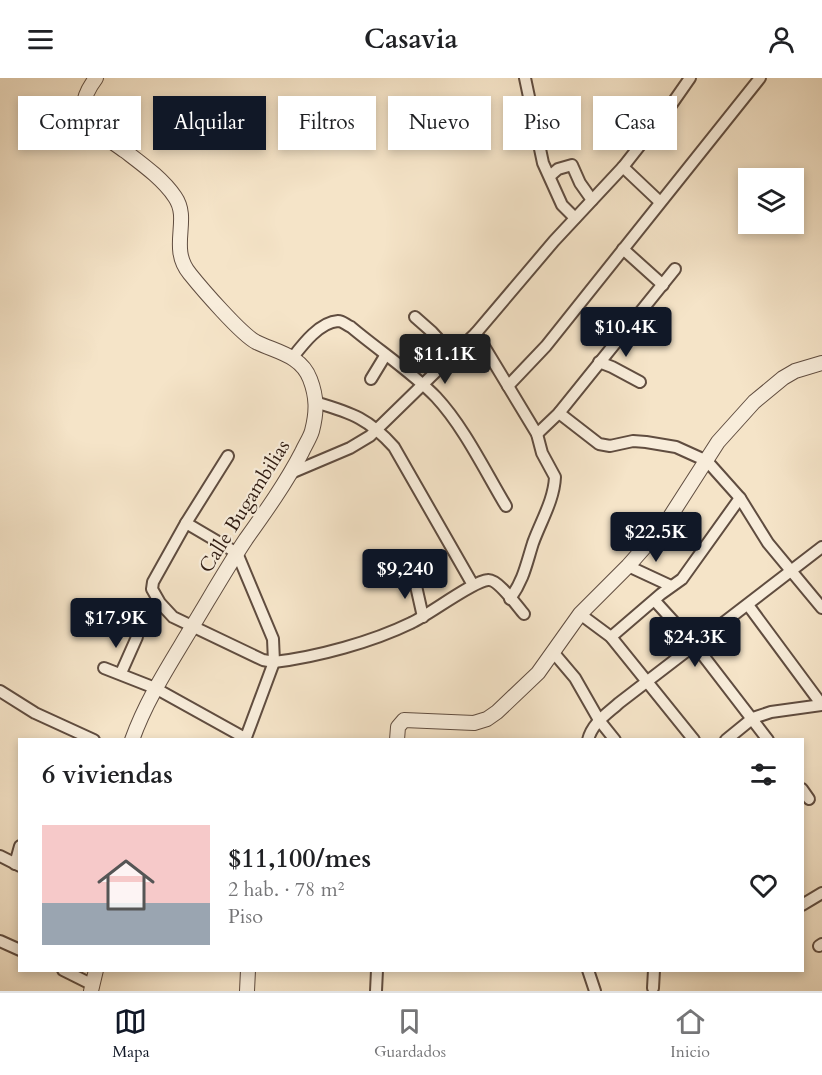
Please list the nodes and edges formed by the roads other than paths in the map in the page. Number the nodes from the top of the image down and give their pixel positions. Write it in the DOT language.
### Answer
graph roads {
  1 [pos="96,78"];
  2 [pos="525,78"];
  3 [pos="690,78"];
  4 [pos="760,78"];
  5 [pos="623,167"];
  6 [pos="550,176"];
  7 [pos="592,200"];
  8 [pos="660,202"];
  9 [pos="575,218"];
  10 [pos="623,249"];
  11 [pos="675,269"];
  12 [pos="663,285"];
  13 [pos="415,316"];
  14 [pos="476,333"];
  15 [pos="453,355"];
  16 [pos="385,356"];
  17 [pos="293,357"];
  18 [pos="599,362"];
  19 [pos="822,363"];
  20 [pos="371,379"];
  21 [pos="640,382"];
  22 [pos="423,384"];
  23 [pos="508,386"];
  24 [pos="318,403"];
  25 [pos="559,413"];
  26 [pos="378,429"];
  27 [pos="537,434"];
  28 [pos="228,456"];
  29 [pos="707,461"];
  30 [pos="291,473"];
  31 [pos="740,498"];
  32 [pos="506,506"];
  33 [pos="186,523"];
  34 [pos="822,547"];
  35 [pos="237,553"];
  36 [pos="628,566"];
  37 [pos="791,572"];
  38 [pos="414,577"];
  39 [pos="474,585"];
  40 [pos="671,586"];
  41 [pos="510,599"];
  42 [pos="655,600"];
  43 [pos="748,605"];
  44 [pos="822,609"];
  45 [pos="524,614"];
  46 [pos="580,614"];
  47 [pos="423,617"];
  48 [pos="192,627"];
  49 [pos="137,637"];
  50 [pos="611,637"];
  51 [pos="695,645"];
  52 [pos="553,652"];
  53 [pos="274,662"];
  54 [pos="104,668"];
  55 [pos="120,673"];
  56 [pos="649,682"];
  57 [pos="155,688"];
  58 [pos="0,691"];
  59 [pos="822,705"];
  60 [pos="753,718"];
  61 [pos="599,720"];
  62 [pos="90,738"];
  63 [pos="133,738"];
  64 [pos="243,738"];
  65 [pos="245,738"];
  66 [pos="397,738"];
  67 [pos="588,738"];
  68 [pos="613,738"];
  69 [pos="692,738"];
  70 [pos="728,738"];
  71 [pos="767,738"];
  72 [pos="804,792"];
  73 [pos="810,799"];
  74 [pos="0,856"];
  75 [pos="17,866"];
  76 [pos="822,892"];
  77 [pos="804,904"];
  78 [pos="0,941"];
  79 [pos="18,949"];
  80 [pos="66,972"];
  81 [pos="96,972"];
  82 [pos="248,972"];
  83 [pos="377,972"];
  84 [pos="589,972"];
  85 [pos="654,972"];
  86 [pos="92,988"];
  87 [pos="653,988"];
  88 [pos="247,991"];
  89 [pos="376,991"];
  90 [pos="595,991"];
  1 -- 17 [label="street"];
  2 -- 6 [label="street"];
  3 -- 5 [label="street"];
  4 -- 8 [label="street"];
  5 -- 7 [label="street"];
  5 -- 8 [label="street"];
  6 -- 7 [label="street"];
  6 -- 9 [label="street"];
  7 -- 9 [label="street"];
  8 -- 10 [label="street"];
  9 -- 14 [label="street"];
  10 -- 12 [label="street"];
  10 -- 23 [label="street"];
  11 -- 12 [label="street"];
  12 -- 18 [label="street"];
  13 -- 15 [label="street"];
  14 -- 15 [label="street"];
  14 -- 23 [label="street"];
  15 -- 22 [label="street"];
  16 -- 17 [label="street"];
  16 -- 20 [label="street"];
  16 -- 22 [label="street"];
  17 -- 24 [label="street, Calle Bugambilias"];
  18 -- 21 [label="street"];
  18 -- 25 [label="street"];
  19 -- 29 [label="street"];
  22 -- 26 [label="street"];
  22 -- 32 [label="street"];
  23 -- 27 [label="street"];
  24 -- 26 [label="street"];
  24 -- 30 [label="street, Calle Bugambilias"];
  25 -- 27 [label="street"];
  25 -- 29 [label="street"];
  26 -- 30 [label="street"];
  26 -- 39 [label="street"];
  27 -- 41 [label="street"];
  28 -- 33 [label="street"];
  29 -- 31 [label="street"];
  29 -- 36 [label="street"];
  30 -- 35 [label="street, Calle Bugambilias"];
  31 -- 37 [label="street"];
  31 -- 40 [label="street"];
  33 -- 35 [label="street"];
  33 -- 48 [label="street"];
  34 -- 37 [label="street"];
  35 -- 48 [label="street, Calle Bugambilias"];
  35 -- 53 [label="street"];
  36 -- 40 [label="street"];
  36 -- 46 [label="street"];
  37 -- 43 [label="street"];
  37 -- 44 [label="street"];
  38 -- 47 [label="street"];
  39 -- 41 [label="street"];
  39 -- 47 [label="street"];
  40 -- 42 [label="street"];
  41 -- 45 [label="street"];
  42 -- 50 [label="street"];
  42 -- 51 [label="street"];
  43 -- 51 [label="street"];
  43 -- 59 [label="street"];
  46 -- 50 [label="street"];
  46 -- 52 [label="street"];
  47 -- 53 [label="street"];
  48 -- 53 [label="street"];
  48 -- 57 [label="street, Calle Bugambilias"];
  49 -- 55 [label="street"];
  50 -- 56 [label="street"];
  51 -- 56 [label="street"];
  51 -- 60 [label="street"];
  52 -- 61 [label="street"];
  52 -- 66 [label="street"];
  53 -- 65 [label="street"];
  54 -- 55 [label="street"];
  55 -- 57 [label="street"];
  56 -- 61 [label="street"];
  56 -- 69 [label="street"];
  57 -- 63 [label="street, Calle Bugambilias"];
  57 -- 64 [label="street"];
  58 -- 62 [label="street"];
  59 -- 60 [label="street"];
  60 -- 70 [label="street"];
  60 -- 71 [label="street"];
  61 -- 67 [label="street"];
  61 -- 68 [label="street"];
  72 -- 73 [label="street"];
  74 -- 75 [label="street"];
  76 -- 77 [label="street"];
  78 -- 79 [label="street"];
  80 -- 86 [label="street"];
  81 -- 86 [label="street"];
  82 -- 88 [label="street"];
  83 -- 89 [label="street"];
  84 -- 90 [label="street"];
  85 -- 87 [label="street"];
}
